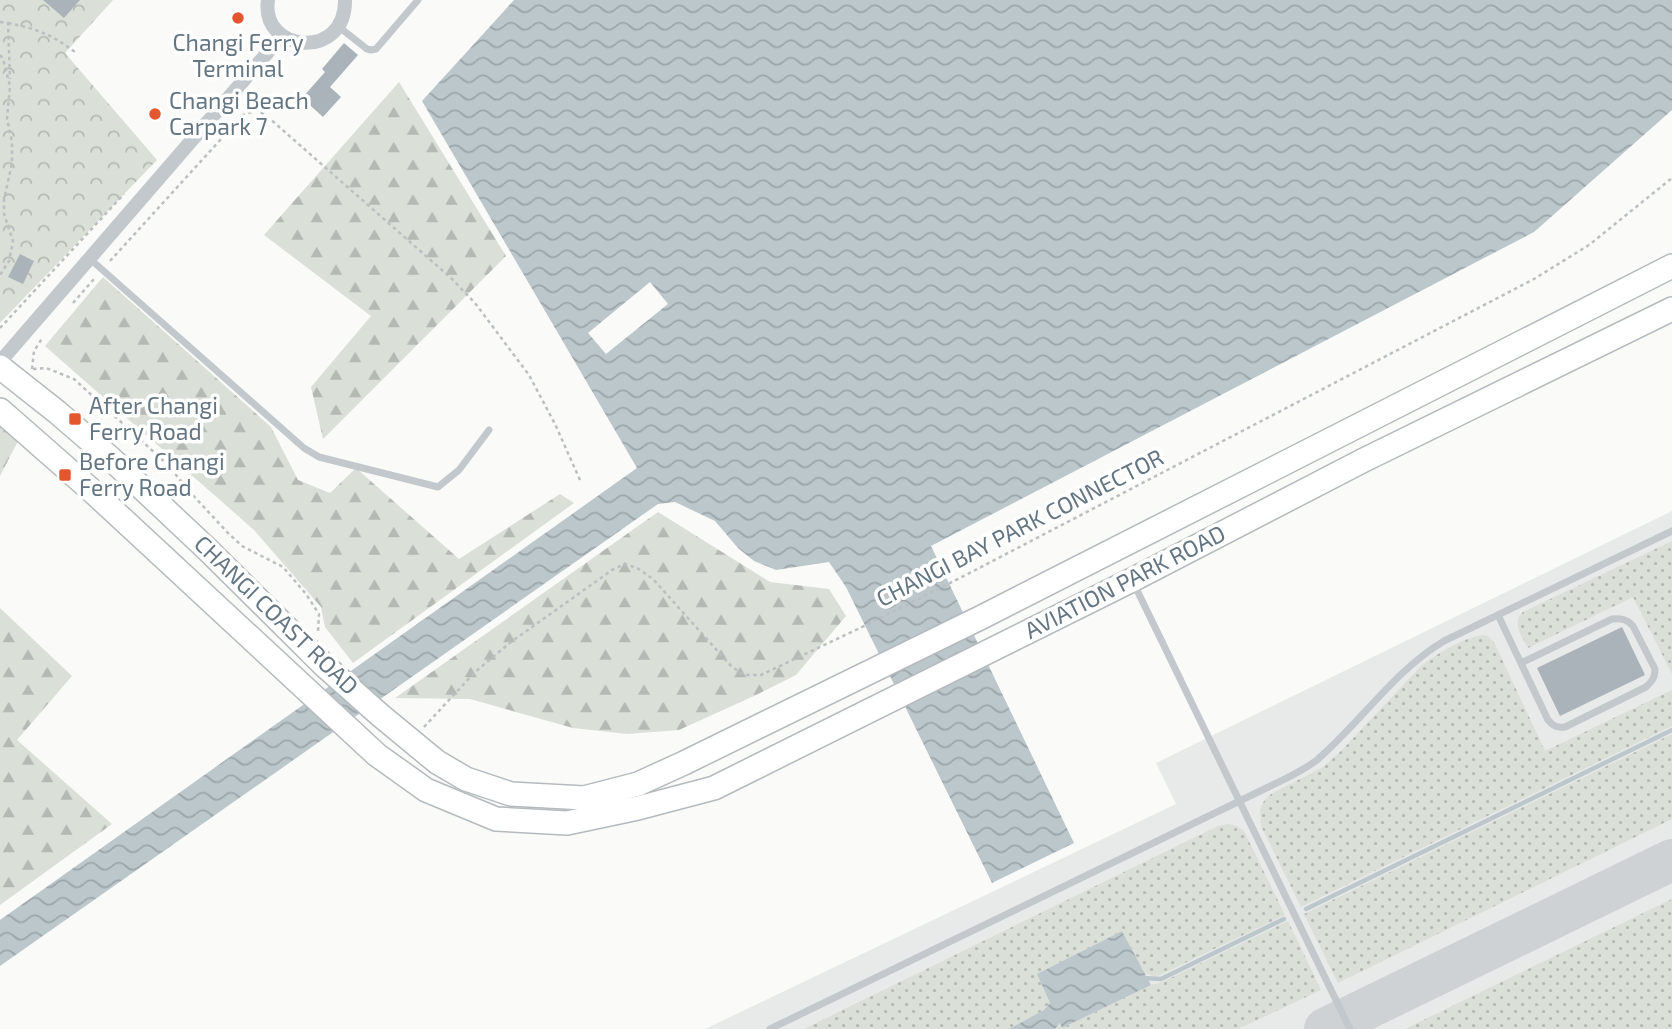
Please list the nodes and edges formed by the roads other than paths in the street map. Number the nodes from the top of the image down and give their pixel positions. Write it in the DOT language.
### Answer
graph roads {
  1 [pos="268,0"];
  2 [pos="345,0"];
  3 [pos="418,0"];
  4 [pos="339,27"];
  5 [pos="282,36"];
  6 [pos="89,257"];
  7 [pos="1672,266"];
  8 [pos="1672,309"];
  9 [pos="0,364"];
  10 [pos="0,410"];
  11 [pos="489,430"];
  12 [pos="177,521"];
  13 [pos="1672,531"];
  14 [pos="155,550"];
  15 [pos="1132,580"];
  16 [pos="1498,615"];
  17 [pos="1521,663"];
  18 [pos="584,798"];
  19 [pos="1239,802"];
  20 [pos="567,823"];
  21 [pos="770,1029"];
  22 [pos="1350,1029"];
  1 -- 5 [label="street"];
  2 -- 4 [label="street"];
  3 -- 4 [label="lane"];
  4 -- 5 [label="street"];
  5 -- 6 [label="street"];
  6 -- 9 [label="street"];
  6 -- 11 [label="lane"];
  7 -- 18 [label="main road, AVIATION PARK ROAD"];
  8 -- 15 [label="main road, AVIATION PARK ROAD"];
  9 -- 12 [label="main road, CHANGI COAST ROAD"];
  10 -- 14 [label="main road, CHANGI COAST ROAD"];
  12 -- 14 [label="main road"];
  12 -- 18 [label="main road, CHANGI COAST ROAD"];
  13 -- 16 [label="lane"];
  14 -- 20 [label="main road, CHANGI COAST ROAD"];
  15 -- 19 [label="lane"];
  15 -- 20 [label="main road, AVIATION PARK ROAD"];
  16 -- 17 [label="lane"];
  16 -- 19 [label="lane"];
  17 -- 17 [label="lane"];
  19 -- 21 [label="lane"];
  19 -- 22 [label="lane"];
}
